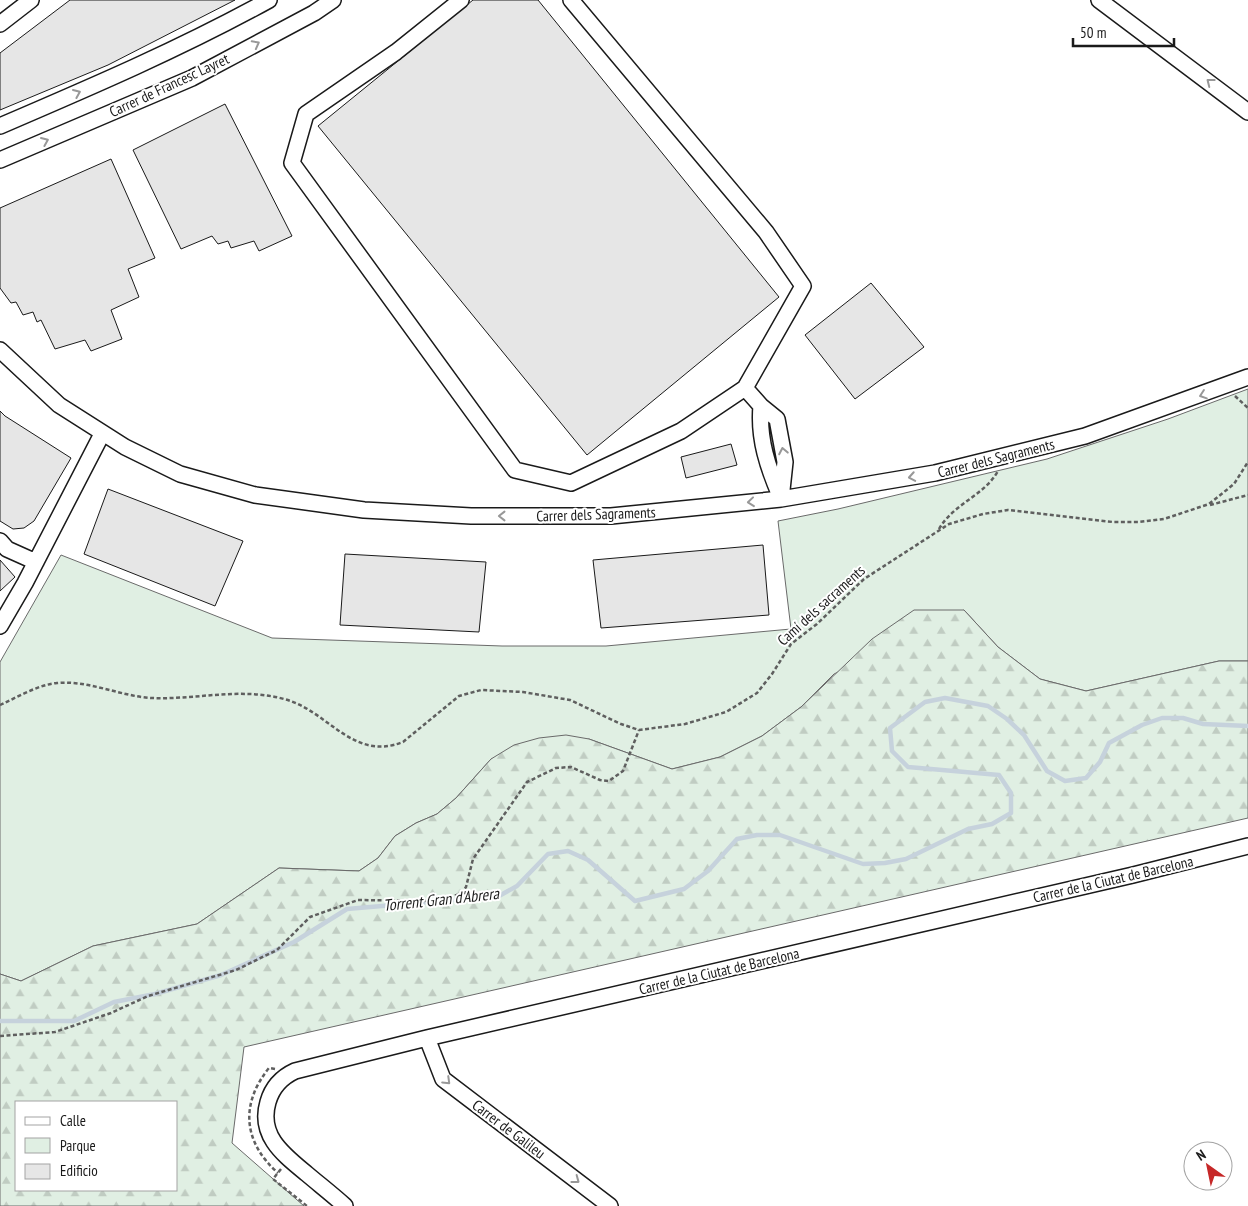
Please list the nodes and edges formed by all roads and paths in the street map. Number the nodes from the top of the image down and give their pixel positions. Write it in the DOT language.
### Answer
graph roads {
  1 [pos="31,0"];
  2 [pos="269,0"];
  3 [pos="333,0"];
  4 [pos="460,0"];
  5 [pos="571,0"];
  6 [pos="1099,0"];
  7 [pos="0,24"];
  8 [pos="1248,112"];
  9 [pos="0,126"];
  10 [pos="0,160"];
  11 [pos="0,350"];
  12 [pos="1248,377"];
  13 [pos="746,388"];
  14 [pos="102,434"];
  15 [pos="1008,455"];
  16 [pos="1248,462"];
  17 [pos="1248,495"];
  18 [pos="781,499"];
  19 [pos="1204,506"];
  20 [pos="938,531"];
  21 [pos="0,541"];
  22 [pos="36,562"];
  23 [pos="0,626"];
  24 [pos="0,705"];
  25 [pos="639,730"];
  26 [pos="1248,846"];
  27 [pos="0,1036"];
  28 [pos="427,1038"];
  29 [pos="278,1173"];
  30 [pos="307,1206"];
  31 [pos="345,1206"];
  32 [pos="610,1206"];
  1 -- 7 [label="street"];
  9 -- 2 [label="street, one-way"];
  10 -- 3 [label="street, Carrer de Francesc Layret, one-way"];
  4 -- 13 [label="street"];
  5 -- 13 [label="street"];
  8 -- 6 [label="street, one-way"];
  11 -- 14 [label="street, Carrer dels Sagraments"];
  12 -- 15 [label="street, Carrer dels Sagraments, one-way"];
  13 -- 18 [label="street"];
  18 -- 14 [label="street, Carrer dels Sagraments, one-way"];
  14 -- 22 [label="street"];
  15 -- 18 [label="street, Carrer dels Sagraments, one-way"];
  15 -- 20 [label="path"];
  16 -- 19 [label="path, Camí dels sacraments"];
  17 -- 19 [label="path"];
  19 -- 20 [label="path, Camí dels sacraments"];
  20 -- 25 [label="path, Camí dels sacraments"];
  21 -- 22 [label="street"];
  22 -- 23 [label="street"];
  24 -- 25 [label="path"];
  25 -- 27 [label="path"];
  26 -- 28 [label="street, Carrer de la Ciutat de Barcelona"];
  28 -- 31 [label="street, Carrer de la Ciutat de Barcelona"];
  28 -- 32 [label="street, Carrer de Galileu, one-way"];
  29 -- 30 [label="path"];
}
